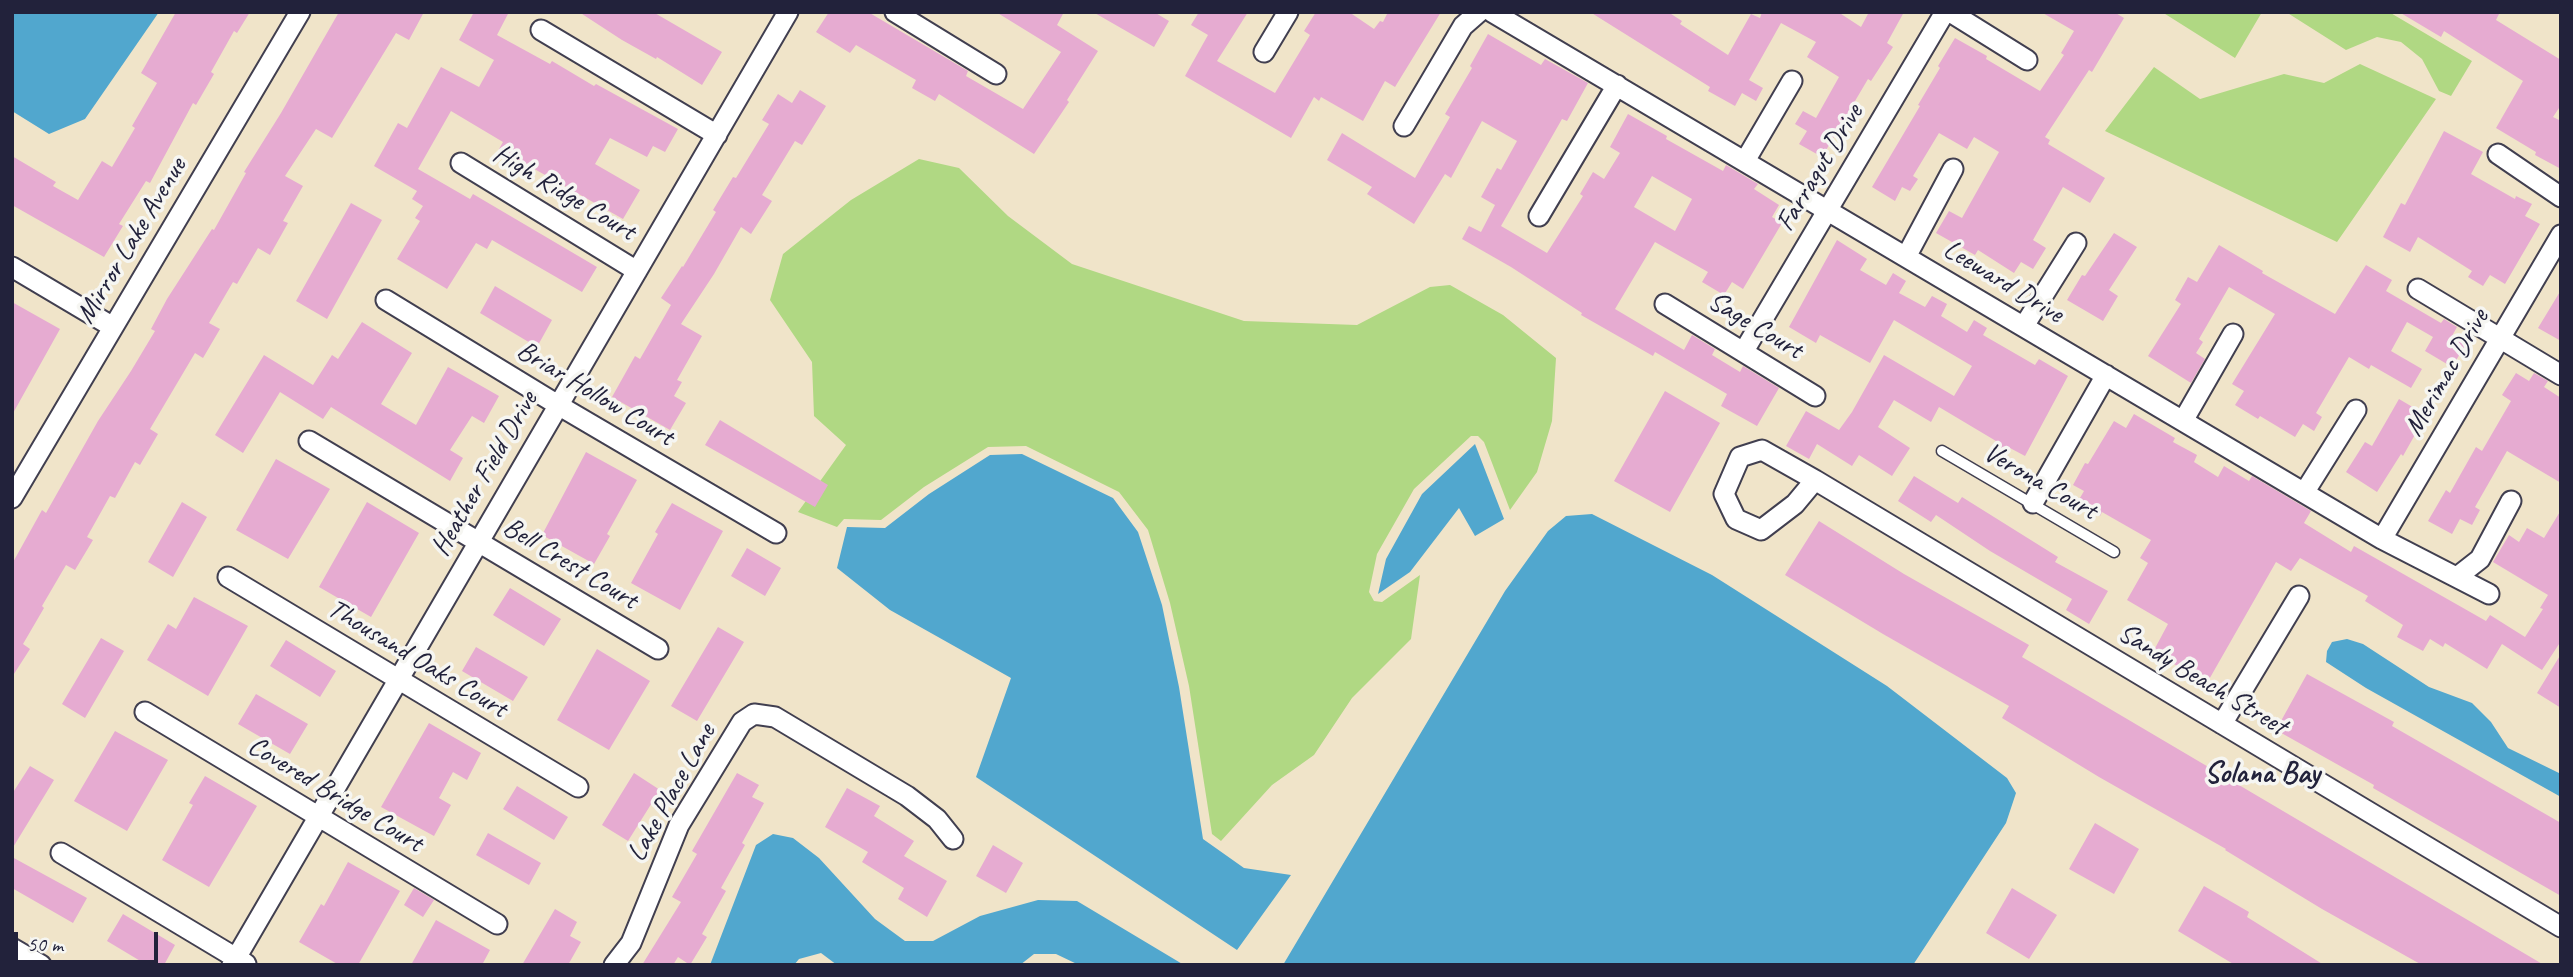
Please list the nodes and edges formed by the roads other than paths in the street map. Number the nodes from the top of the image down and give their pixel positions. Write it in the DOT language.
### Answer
graph roads {
  1 [pos="300,12"];
  2 [pos="789,12"];
  3 [pos="895,12"];
  4 [pos="1288,12"];
  5 [pos="1479,12"];
  6 [pos="1492,12"];
  7 [pos="1947,12"];
  8 [pos="541,30"];
  9 [pos="1264,52"];
  10 [pos="2027,60"];
  11 [pos="996,74"];
  12 [pos="1793,81"];
  13 [pos="1616,85"];
  14 [pos="1404,126"];
  15 [pos="717,135"];
  16 [pos="2498,154"];
  17 [pos="1745,161"];
  18 [pos="461,163"];
  19 [pos="1953,169"];
  20 [pos="2561,197"];
  21 [pos="1828,210"];
  22 [pos="1539,216"];
  23 [pos="2561,235"];
  24 [pos="2076,243"];
  25 [pos="1906,257"];
  26 [pos="12,267"];
  27 [pos="637,271"];
  28 [pos="2418,289"];
  29 [pos="386,300"];
  30 [pos="1665,304"];
  31 [pos="2024,326"];
  32 [pos="113,327"];
  33 [pos="2233,334"];
  34 [pos="2500,338"];
  35 [pos="1744,351"];
  36 [pos="2106,375"];
  37 [pos="2561,375"];
  38 [pos="1815,396"];
  39 [pos="558,405"];
  40 [pos="2356,410"];
  41 [pos="2183,421"];
  42 [pos="309,441"];
  43 [pos="1942,451"];
  44 [pos="1815,480"];
  45 [pos="2304,493"];
  46 [pos="12,498"];
  47 [pos="2511,501"];
  48 [pos="2033,503"];
  49 [pos="776,533"];
  50 [pos="2382,539"];
  51 [pos="478,542"];
  52 [pos="2115,552"];
  53 [pos="2457,576"];
  54 [pos="229,577"];
  55 [pos="2489,594"];
  56 [pos="2299,596"];
  57 [pos="659,649"];
  58 [pos="397,680"];
  59 [pos="145,712"];
  60 [pos="2222,724"];
  61 [pos="578,787"];
  62 [pos="318,818"];
  63 [pos="953,839"];
  64 [pos="61,853"];
  65 [pos="497,924"];
  66 [pos="2561,927"];
  67 [pos="12,948"];
  68 [pos="238,963"];
  69 [pos="41,965"];
  70 [pos="614,965"];
  1 -- 32 [label="street, Mirror Lake Avenue"];
  2 -- 15 [label="street, Heather Field Drive"];
  3 -- 11 [label="street"];
  4 -- 9 [label="street"];
  5 -- 14 [label="street"];
  6 -- 13 [label="street, Leeward Drive"];
  7 -- 10 [label="street"];
  7 -- 21 [label="street, Farragut Drive"];
  8 -- 15 [label="street"];
  12 -- 17 [label="street"];
  13 -- 17 [label="street, Leeward Drive"];
  13 -- 22 [label="street"];
  15 -- 27 [label="street, Heather Field Drive"];
  16 -- 20 [label="street"];
  17 -- 21 [label="street, Leeward Drive"];
  18 -- 27 [label="street, High Ridge Court"];
  19 -- 25 [label="street"];
  21 -- 25 [label="street, Leeward Drive"];
  21 -- 35 [label="street, Farragut Drive"];
  23 -- 34 [label="street, Merimac Drive"];
  24 -- 31 [label="street"];
  25 -- 31 [label="street, Leeward Drive"];
  26 -- 32 [label="street"];
  27 -- 39 [label="street, Heather Field Drive"];
  28 -- 34 [label="street"];
  29 -- 39 [label="street, Briar Hollow Court"];
  30 -- 35 [label="street, Sage Court"];
  31 -- 36 [label="street, Leeward Drive"];
  32 -- 46 [label="street, Mirror Lake Avenue"];
  33 -- 41 [label="street"];
  34 -- 37 [label="street"];
  34 -- 50 [label="street, Merimac Drive"];
  35 -- 38 [label="street, Sage Court"];
  36 -- 41 [label="street, Leeward Drive"];
  36 -- 48 [label="street"];
  39 -- 49 [label="street, Briar Hollow Court"];
  39 -- 51 [label="street, Heather Field Drive"];
  40 -- 45 [label="street"];
  41 -- 45 [label="street, Leeward Drive"];
  42 -- 51 [label="street, Bell Crest Court"];
  43 -- 48 [label="lane, Verona Court"];
  44 -- 44 [label="street, Sandy Beach Street"];
  44 -- 60 [label="street, Sandy Beach Street"];
  45 -- 50 [label="street, Leeward Drive"];
  47 -- 53 [label="street"];
  48 -- 52 [label="lane, Verona Court"];
  50 -- 53 [label="street, Leeward Drive"];
  51 -- 57 [label="street, Bell Crest Court"];
  51 -- 58 [label="street, Heather Field Drive"];
  53 -- 55 [label="street, Leeward Drive"];
  54 -- 58 [label="street, Thousand Oaks Court"];
  56 -- 60 [label="street"];
  58 -- 61 [label="street, Thousand Oaks Court"];
  58 -- 62 [label="street, Heather Field Drive"];
  59 -- 62 [label="street, Covered Bridge Court"];
  60 -- 66 [label="street, Sandy Beach Street"];
  62 -- 65 [label="street, Covered Bridge Court"];
  62 -- 68 [label="street, Heather Field Drive"];
  63 -- 70 [label="street, Lake Place Lane"];
  64 -- 68 [label="street"];
  67 -- 69 [label="street"];
}
